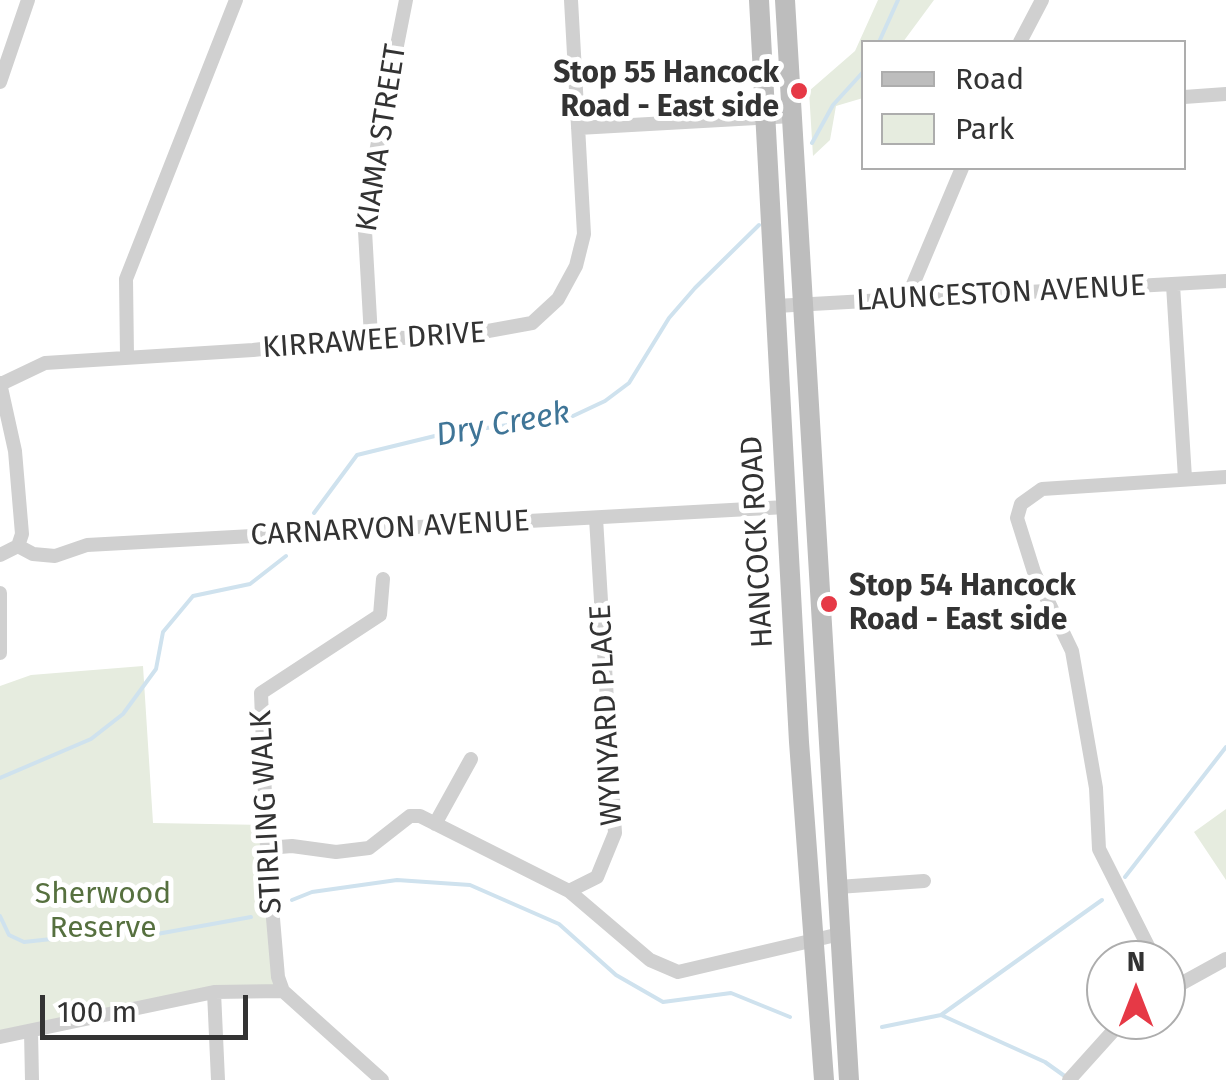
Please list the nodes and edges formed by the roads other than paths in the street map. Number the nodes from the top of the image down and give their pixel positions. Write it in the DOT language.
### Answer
graph roads {
  1 [pos="28,0"];
  2 [pos="236,0"];
  3 [pos="406,0"];
  4 [pos="571,0"];
  5 [pos="759,0"];
  6 [pos="785,0"];
  7 [pos="1042,0"];
  8 [pos="1021,40"];
  9 [pos="0,82"];
  10 [pos="1226,94"];
  11 [pos="1186,96"];
  12 [pos="792,116"];
  13 [pos="766,118"];
  14 [pos="578,128"];
  15 [pos="961,170"];
  16 [pos="1226,281"];
  17 [pos="1173,285"];
  18 [pos="906,301"];
  19 [pos="801,305"];
  20 [pos="776,306"];
  21 [pos="372,337"];
  22 [pos="127,356"];
  23 [pos="0,384"];
  24 [pos="1226,477"];
  25 [pos="1185,478"];
  26 [pos="812,506"];
  27 [pos="786,507"];
  28 [pos="596,518"];
  29 [pos="18,546"];
  30 [pos="0,555"];
  31 [pos="382,579"];
  32 [pos="0,593"];
  33 [pos="0,653"];
  34 [pos="471,759"];
  35 [pos="435,824"];
  36 [pos="267,848"];
  37 [pos="924,882"];
  38 [pos="838,887"];
  39 [pos="569,891"];
  40 [pos="840,934"];
  41 [pos="1145,940"];
  42 [pos="814,941"];
  43 [pos="1226,960"];
  44 [pos="1186,978"];
  45 [pos="283,991"];
  46 [pos="214,992"];
  47 [pos="31,1032"];
  48 [pos="0,1037"];
  49 [pos="1105,1040"];
  50 [pos="1072,1076"];
  51 [pos="32,1080"];
  52 [pos="218,1080"];
  53 [pos="382,1080"];
  54 [pos="824,1080"];
  55 [pos="849,1080"];
  1 -- 9 [label="street"];
  2 -- 22 [label="street"];
  3 -- 21 [label="street, KIAMA STREET"];
  4 -- 14 [label="street, KIRRAWEE DRIVE"];
  5 -- 13 [label="main road, HANCOCK ROAD"];
  6 -- 12 [label="main road, HANCOCK ROAD"];
  7 -- 8 [label="street"];
  10 -- 11 [label="street"];
  12 -- 13 [label="street"];
  12 -- 19 [label="main road, HANCOCK ROAD"];
  13 -- 14 [label="street"];
  13 -- 20 [label="main road, HANCOCK ROAD"];
  14 -- 21 [label="street, KIRRAWEE DRIVE"];
  15 -- 18 [label="street"];
  16 -- 17 [label="street, LAUNCESTON AVENUE"];
  17 -- 18 [label="street, LAUNCESTON AVENUE"];
  17 -- 25 [label="street"];
  18 -- 19 [label="street, LAUNCESTON AVENUE"];
  19 -- 20 [label="street, LAUNCESTON AVENUE"];
  19 -- 26 [label="main road, HANCOCK ROAD"];
  20 -- 27 [label="main road, HANCOCK ROAD"];
  21 -- 22 [label="street, KIRRAWEE DRIVE"];
  22 -- 23 [label="street, KIRRAWEE DRIVE"];
  23 -- 29 [label="street"];
  24 -- 25 [label="street"];
  25 -- 41 [label="street"];
  26 -- 27 [label="main road"];
  26 -- 38 [label="main road, HANCOCK ROAD"];
  27 -- 28 [label="street, CARNARVON AVENUE"];
  27 -- 42 [label="main road, HANCOCK ROAD"];
  28 -- 29 [label="street, CARNARVON AVENUE"];
  28 -- 39 [label="street, WYNYARD PLACE"];
  29 -- 30 [label="street"];
  31 -- 36 [label="street, STIRLING WALK"];
  32 -- 33 [label="street"];
  34 -- 35 [label="street"];
  35 -- 36 [label="street"];
  35 -- 39 [label="street"];
  36 -- 45 [label="street, STIRLING WALK"];
  37 -- 38 [label="street"];
  38 -- 40 [label="main road, HANCOCK ROAD"];
  39 -- 42 [label="street"];
  40 -- 42 [label="street"];
  40 -- 55 [label="main road, HANCOCK ROAD"];
  42 -- 54 [label="main road, HANCOCK ROAD"];
  43 -- 44 [label="street"];
  45 -- 46 [label="street"];
  45 -- 53 [label="street"];
  46 -- 47 [label="street"];
  46 -- 52 [label="street"];
  47 -- 48 [label="street"];
  47 -- 51 [label="street"];
  49 -- 50 [label="street"];
}
